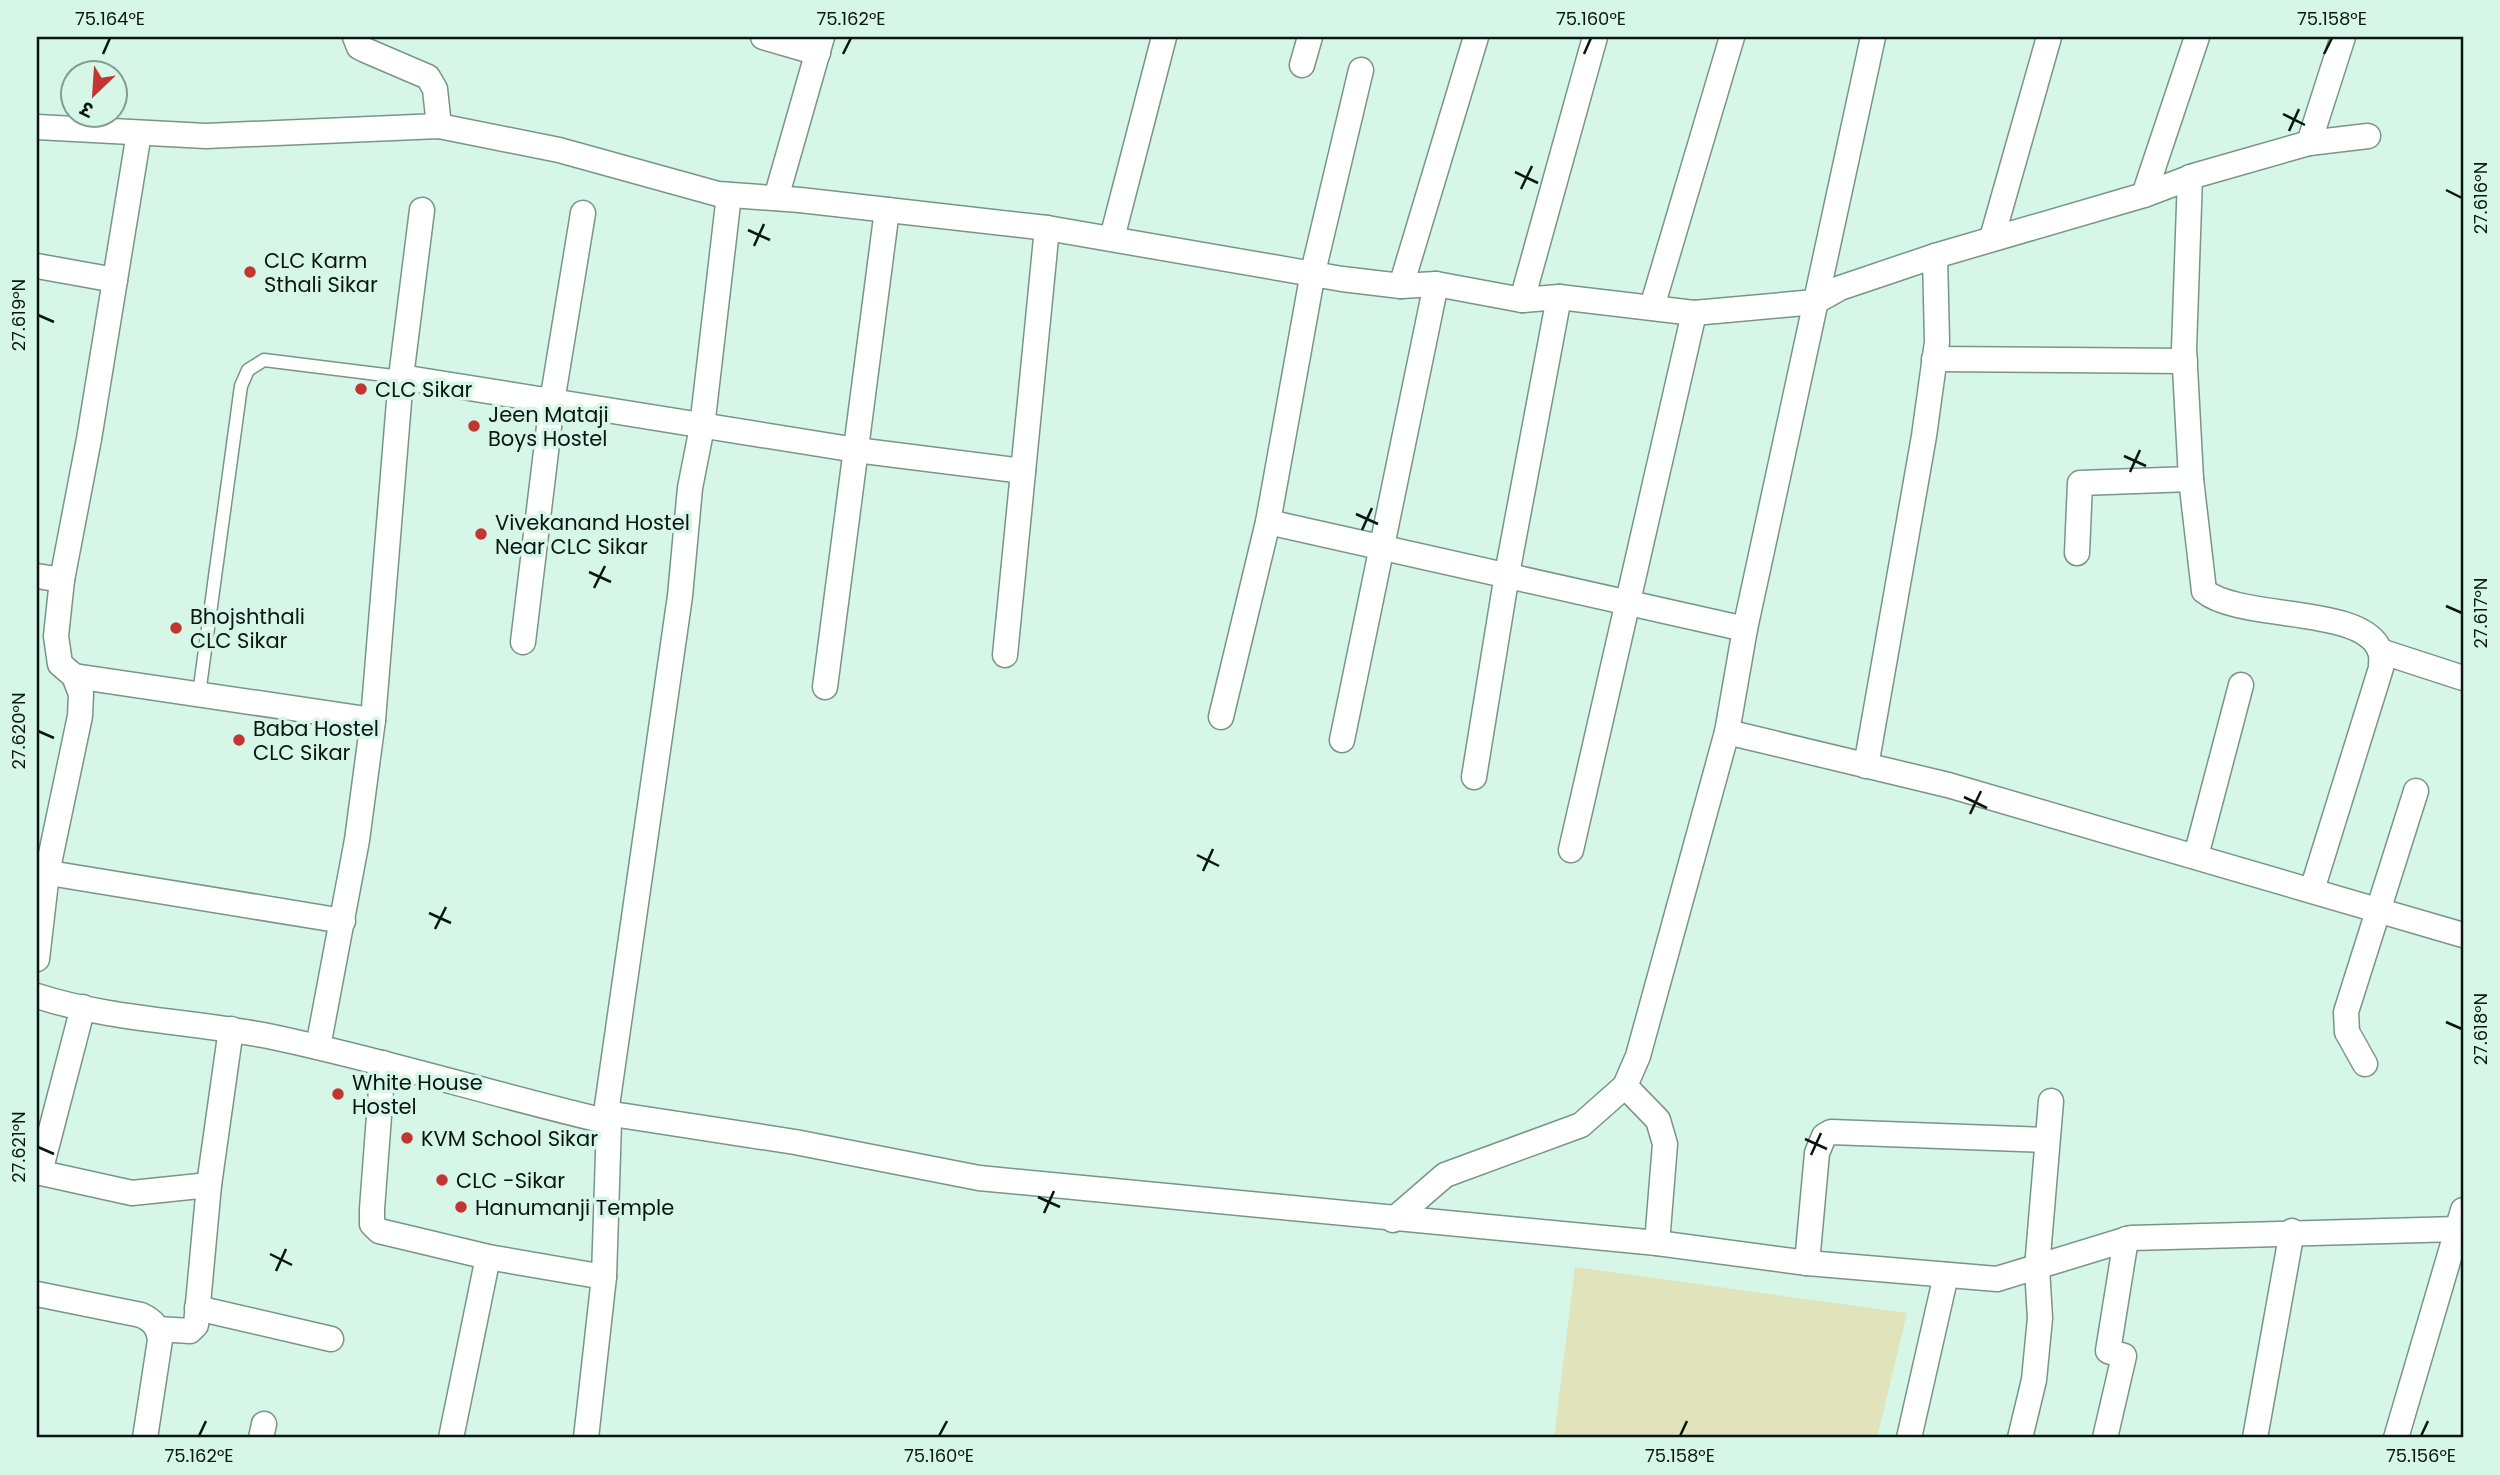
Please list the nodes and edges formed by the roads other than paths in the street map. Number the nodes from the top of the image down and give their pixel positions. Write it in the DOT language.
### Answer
graph roads {
  1 [pos="355,37"];
  2 [pos="763,37"];
  3 [pos="1164,37"];
  4 [pos="1310,37"];
  5 [pos="1476,37"];
  6 [pos="1595,37"];
  7 [pos="1732,37"];
  8 [pos="1873,37"];
  9 [pos="2049,37"];
  10 [pos="2197,37"];
  11 [pos="2343,37"];
  12 [pos="820,45"];
  13 [pos="1302,65"];
  14 [pos="1361,70"];
  15 [pos="439,126"];
  16 [pos="37,127"];
  17 [pos="139,133"];
  18 [pos="2368,136"];
  19 [pos="2309,143"];
  20 [pos="2190,177"];
  21 [pos="729,195"];
  22 [pos="2144,195"];
  23 [pos="776,198"];
  24 [pos="422,210"];
  25 [pos="887,210"];
  26 [pos="583,213"];
  27 [pos="1047,228"];
  28 [pos="1112,238"];
  29 [pos="1992,238"];
  30 [pos="1935,256"];
  31 [pos="37,266"];
  32 [pos="1313,272"];
  33 [pos="115,280"];
  34 [pos="1436,284"];
  35 [pos="1401,286"];
  36 [pos="1559,297"];
  37 [pos="1522,300"];
  38 [pos="1815,302"];
  39 [pos="1652,307"];
  40 [pos="1694,313"];
  41 [pos="1934,359"];
  42 [pos="2185,361"];
  43 [pos="401,377"];
  44 [pos="552,402"];
  45 [pos="702,427"];
  46 [pos="856,450"];
  47 [pos="1023,471"];
  48 [pos="2191,480"];
  49 [pos="1268,522"];
  50 [pos="1380,546"];
  51 [pos="2077,553"];
  52 [pos="1507,574"];
  53 [pos="37,576"];
  54 [pos="62,580"];
  55 [pos="1629,601"];
  56 [pos="1745,629"];
  57 [pos="523,642"];
  58 [pos="2380,651"];
  59 [pos="1005,655"];
  60 [pos="74,676"];
  61 [pos="2463,678"];
  62 [pos="2241,685"];
  63 [pos="825,687"];
  64 [pos="199,694"];
  65 [pos="1221,716"];
  66 [pos="373,720"];
  67 [pos="1727,732"];
  68 [pos="1342,740"];
  69 [pos="1866,766"];
  70 [pos="1474,777"];
  71 [pos="2416,791"];
  72 [pos="1571,850"];
  73 [pos="2196,856"];
  74 [pos="42,872"];
  75 [pos="2312,890"];
  76 [pos="2376,909"];
  77 [pos="343,921"];
  78 [pos="2463,936"];
  79 [pos="37,959"];
  80 [pos="37,996"];
  81 [pos="83,1007"];
  82 [pos="231,1029"];
  83 [pos="318,1047"];
  84 [pos="383,1063"];
  85 [pos="2365,1064"];
  86 [pos="1625,1086"];
  87 [pos="2052,1101"];
  88 [pos="607,1118"];
  89 [pos="2046,1140"];
  90 [pos="38,1172"];
  91 [pos="209,1185"];
  92 [pos="2460,1219"];
  93 [pos="1393,1220"];
  94 [pos="2292,1231"];
  95 [pos="2126,1240"];
  96 [pos="1657,1243"];
  97 [pos="488,1257"];
  98 [pos="1807,1263"];
  99 [pos="2037,1268"];
  100 [pos="1946,1275"];
  101 [pos="604,1277"];
  102 [pos="37,1294"];
  103 [pos="197,1308"];
  104 [pos="158,1329"];
  105 [pos="331,1339"];
  106 [pos="145,1438"];
  107 [pos="452,1438"];
  108 [pos="586,1438"];
  109 [pos="1909,1438"];
  110 [pos="2020,1438"];
  111 [pos="2105,1438"];
  112 [pos="2255,1438"];
  113 [pos="2396,1438"];
  1 -- 15 [label="street"];
  2 -- 12 [label="street"];
  3 -- 28 [label="street"];
  4 -- 13 [label="street"];
  5 -- 35 [label="street"];
  6 -- 37 [label="street"];
  7 -- 39 [label="street"];
  8 -- 38 [label="street"];
  9 -- 29 [label="street"];
  10 -- 22 [label="street"];
  11 -- 19 [label="street"];
  12 -- 23 [label="street"];
  14 -- 32 [label="street"];
  15 -- 17 [label="street"];
  15 -- 21 [label="street"];
  16 -- 17 [label="street"];
  17 -- 33 [label="street"];
  18 -- 19 [label="street"];
  19 -- 20 [label="street"];
  20 -- 22 [label="street"];
  20 -- 42 [label="street"];
  21 -- 23 [label="street"];
  21 -- 45 [label="street"];
  22 -- 29 [label="street"];
  23 -- 25 [label="street"];
  24 -- 43 [label="street"];
  25 -- 27 [label="street"];
  25 -- 46 [label="street"];
  26 -- 44 [label="street"];
  27 -- 28 [label="street"];
  27 -- 47 [label="street"];
  28 -- 32 [label="street"];
  29 -- 30 [label="street"];
  30 -- 38 [label="street"];
  30 -- 41 [label="street"];
  31 -- 33 [label="street"];
  32 -- 35 [label="street"];
  32 -- 49 [label="street"];
  33 -- 54 [label="street"];
  34 -- 35 [label="street"];
  34 -- 37 [label="street"];
  34 -- 50 [label="street"];
  36 -- 37 [label="street"];
  36 -- 39 [label="street"];
  36 -- 52 [label="street"];
  38 -- 40 [label="street"];
  38 -- 56 [label="street"];
  39 -- 40 [label="street"];
  40 -- 55 [label="street"];
  41 -- 42 [label="street"];
  41 -- 69 [label="street"];
  42 -- 48 [label="street"];
  43 -- 44 [label="street"];
  43 -- 64 [label="lane"];
  43 -- 66 [label="street"];
  44 -- 45 [label="street"];
  44 -- 57 [label="street"];
  45 -- 46 [label="street"];
  45 -- 88 [label="street"];
  46 -- 47 [label="street"];
  46 -- 63 [label="street"];
  47 -- 59 [label="street"];
  48 -- 51 [label="street"];
  48 -- 58 [label="street"];
  49 -- 50 [label="street"];
  49 -- 65 [label="street"];
  50 -- 52 [label="street"];
  50 -- 68 [label="street"];
  52 -- 55 [label="street"];
  52 -- 70 [label="street"];
  53 -- 54 [label="street"];
  54 -- 60 [label="street"];
  55 -- 56 [label="street"];
  55 -- 72 [label="street"];
  56 -- 67 [label="street"];
  58 -- 61 [label="street"];
  58 -- 75 [label="street"];
  60 -- 64 [label="street"];
  60 -- 74 [label="street"];
  62 -- 73 [label="street"];
  64 -- 66 [label="street"];
  66 -- 77 [label="street"];
  67 -- 69 [label="street"];
  67 -- 86 [label="street"];
  69 -- 73 [label="street"];
  71 -- 76 [label="street"];
  73 -- 75 [label="street"];
  74 -- 77 [label="street"];
  74 -- 79 [label="street"];
  75 -- 76 [label="street"];
  76 -- 78 [label="street"];
  76 -- 85 [label="street"];
  77 -- 83 [label="street"];
  80 -- 81 [label="street"];
  81 -- 82 [label="street"];
  81 -- 90 [label="street"];
  82 -- 83 [label="street"];
  82 -- 91 [label="street"];
  83 -- 84 [label="street"];
  84 -- 88 [label="street"];
  84 -- 97 [label="street"];
  86 -- 93 [label="street"];
  86 -- 96 [label="street"];
  87 -- 89 [label="street"];
  88 -- 93 [label="street"];
  88 -- 101 [label="street"];
  89 -- 98 [label="street"];
  89 -- 99 [label="street"];
  90 -- 91 [label="street"];
  91 -- 103 [label="street"];
  92 -- 94 [label="street"];
  92 -- 113 [label="street"];
  93 -- 96 [label="street"];
  94 -- 95 [label="street"];
  94 -- 112 [label="street"];
  95 -- 99 [label="street"];
  95 -- 111 [label="street"];
  96 -- 98 [label="street"];
  97 -- 101 [label="street"];
  97 -- 107 [label="street"];
  98 -- 100 [label="street"];
  99 -- 100 [label="street"];
  99 -- 110 [label="street"];
  100 -- 109 [label="street"];
  101 -- 108 [label="street"];
  102 -- 104 [label="street"];
  103 -- 104 [label="street"];
  103 -- 105 [label="street"];
  104 -- 106 [label="street"];
}
